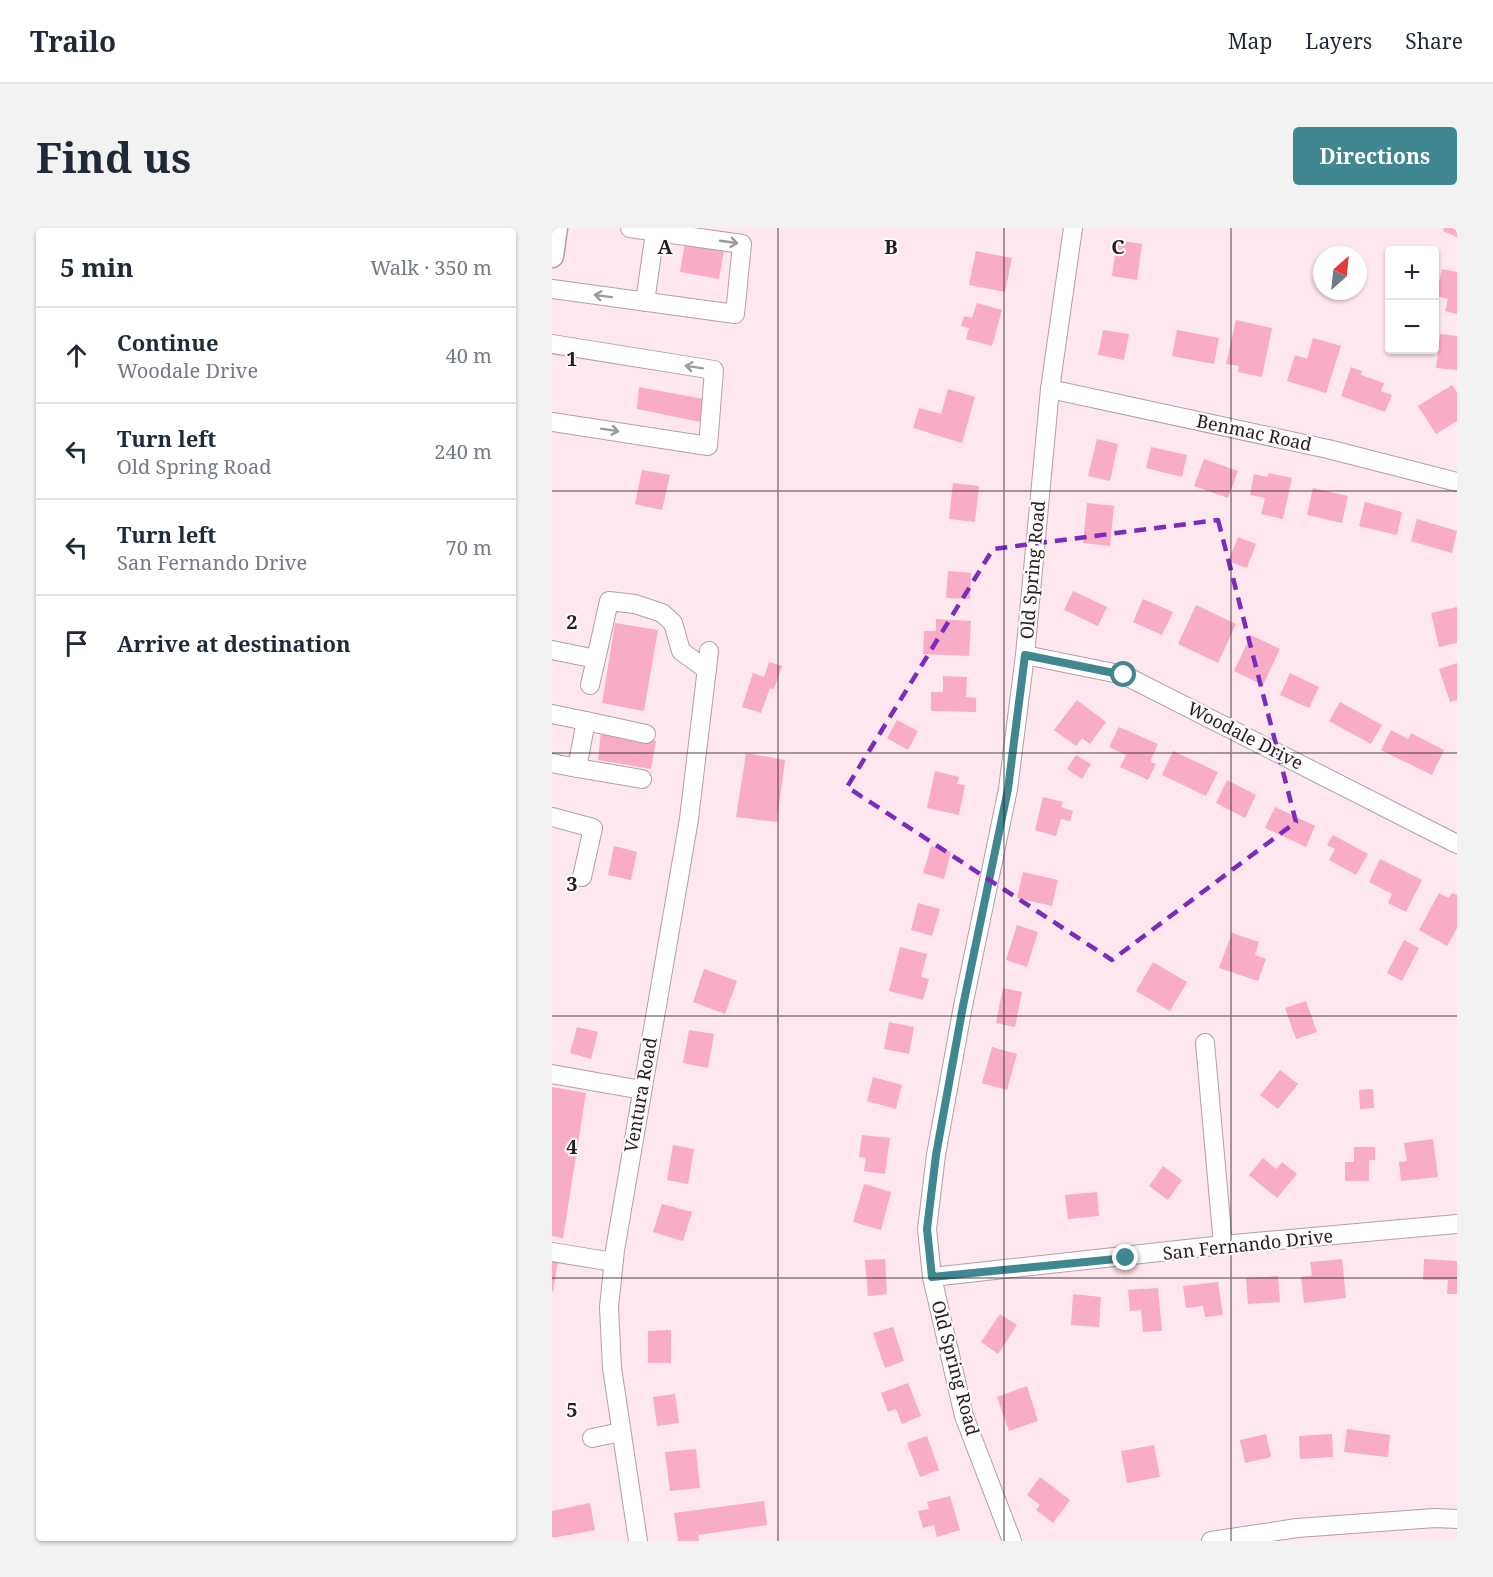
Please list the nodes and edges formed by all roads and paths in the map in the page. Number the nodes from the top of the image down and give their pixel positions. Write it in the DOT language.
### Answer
graph roads {
  1 [pos="630,228"];
  2 [pos="1072,228"];
  3 [pos="555,230"];
  4 [pos="655,232"];
  5 [pos="552,256"];
  6 [pos="552,289"];
  7 [pos="645,302"];
  8 [pos="552,344"];
  9 [pos="1050,389"];
  10 [pos="552,422"];
  11 [pos="1457,482"];
  12 [pos="552,650"];
  13 [pos="709,651"];
  14 [pos="1025,655"];
  15 [pos="596,659"];
  16 [pos="707,670"];
  17 [pos="590,685"];
  18 [pos="552,714"];
  19 [pos="586,721"];
  20 [pos="646,734"];
  21 [pos="552,763"];
  22 [pos="577,768"];
  23 [pos="642,779"];
  24 [pos="552,817"];
  25 [pos="1457,844"];
  26 [pos="582,877"];
  27 [pos="1205,1043"];
  28 [pos="552,1074"];
  29 [pos="642,1090"];
  30 [pos="1457,1224"];
  31 [pos="1223,1245"];
  32 [pos="552,1252"];
  33 [pos="613,1262"];
  34 [pos="932,1277"];
  35 [pos="621,1432"];
  36 [pos="592,1438"];
  37 [pos="1457,1519"];
  38 [pos="638,1541"];
  39 [pos="1012,1541"];
  40 [pos="1211,1541"];
  1 -- 4 [label="street"];
  2 -- 9 [label="street, Old Spring Road"];
  3 -- 5 [label="main road"];
  4 -- 7 [label="street"];
  4 -- 7 [label="street, one-way"];
  7 -- 6 [label="street, one-way"];
  10 -- 8 [label="street, one-way"];
  9 -- 11 [label="street, Benmac Road"];
  9 -- 14 [label="street, Old Spring Road"];
  12 -- 15 [label="street"];
  13 -- 16 [label="street, Ventura Road"];
  14 -- 25 [label="street, Woodale Drive"];
  14 -- 34 [label="street, Old Spring Road"];
  15 -- 16 [label="street"];
  15 -- 17 [label="street"];
  16 -- 29 [label="street, Ventura Road"];
  18 -- 19 [label="street"];
  19 -- 20 [label="street"];
  19 -- 22 [label="street"];
  21 -- 22 [label="street"];
  22 -- 23 [label="street"];
  24 -- 26 [label="street"];
  27 -- 31 [label="street"];
  28 -- 29 [label="street"];
  29 -- 33 [label="street, Ventura Road"];
  30 -- 31 [label="street, San Fernando Drive"];
  31 -- 34 [label="street, San Fernando Drive"];
  32 -- 33 [label="street"];
  33 -- 35 [label="street, Ventura Road"];
  34 -- 39 [label="street, Old Spring Road"];
  35 -- 36 [label="street"];
  35 -- 38 [label="street, Ventura Road"];
  37 -- 40 [label="street"];
}
